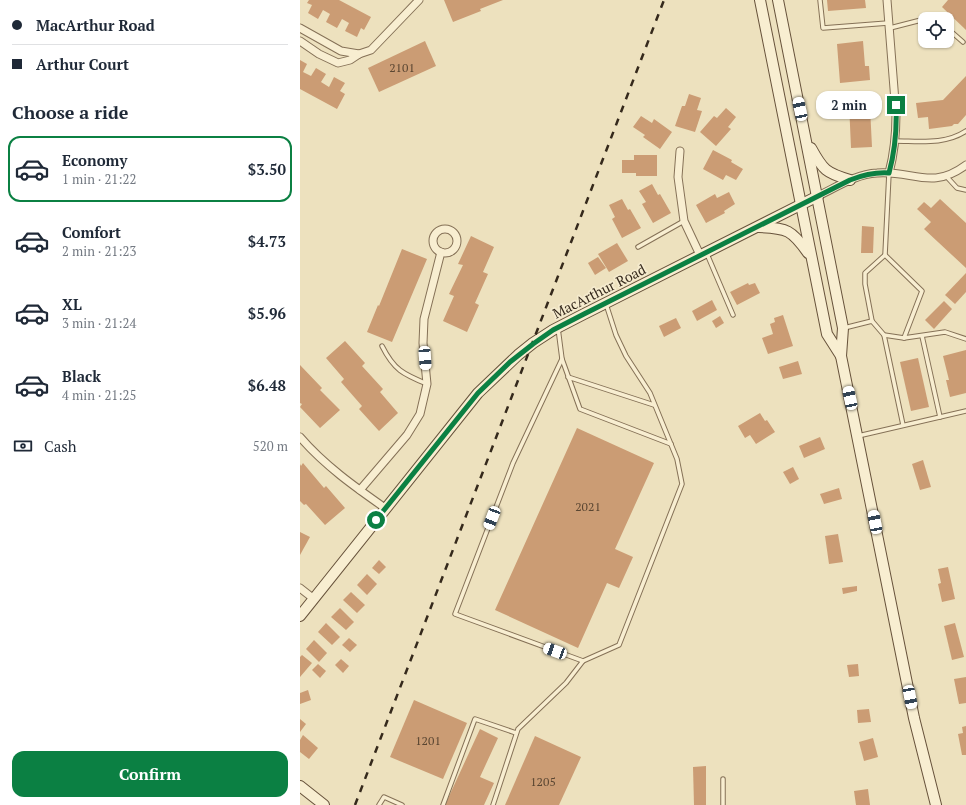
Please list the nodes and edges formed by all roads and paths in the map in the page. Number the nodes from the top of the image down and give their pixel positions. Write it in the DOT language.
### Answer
graph roads {
  1 [pos="419,0"];
  2 [pos="760,0"];
  3 [pos="778,0"];
  4 [pos="820,0"];
  5 [pos="887,0"];
  6 [pos="918,20"];
  7 [pos="890,25"];
  8 [pos="300,28"];
  9 [pos="954,34"];
  10 [pos="300,41"];
  11 [pos="963,42"];
  12 [pos="359,54"];
  13 [pos="966,131"];
  14 [pos="807,140"];
  15 [pos="895,141"];
  16 [pos="680,150"];
  17 [pos="966,165"];
  18 [pos="889,173"];
  19 [pos="946,176"];
  20 [pos="850,180"];
  21 [pos="966,190"];
  22 [pos="818,196"];
  23 [pos="800,205"];
  24 [pos="684,221"];
  25 [pos="757,226"];
  26 [pos="638,247"];
  27 [pos="442,252"];
  28 [pos="703,254"];
  29 [pos="885,254"];
  30 [pos="811,258"];
  31 [pos="606,302"];
  32 [pos="733,315"];
  33 [pos="872,321"];
  34 [pos="558,327"];
  35 [pos="843,328"];
  36 [pos="884,335"];
  37 [pos="922,336"];
  38 [pos="904,338"];
  39 [pos="966,339"];
  40 [pos="382,346"];
  41 [pos="841,356"];
  42 [pos="562,359"];
  43 [pos="568,376"];
  44 [pos="427,384"];
  45 [pos="655,405"];
  46 [pos="966,411"];
  47 [pos="940,417"];
  48 [pos="903,425"];
  49 [pos="857,436"];
  50 [pos="300,437"];
  51 [pos="671,444"];
  52 [pos="360,490"];
  53 [pos="385,508"];
  54 [pos="300,588"];
  55 [pos="314,599"];
  56 [pos="300,616"];
  57 [pos="583,661"];
  58 [pos="516,733"];
  59 [pos="723,779"];
  60 [pos="300,786"];
  61 [pos="324,805"];
  62 [pos="379,805"];
  63 [pos="402,805"];
  64 [pos="443,805"];
  65 [pos="493,805"];
  66 [pos="723,805"];
  67 [pos="936,805"];
  1 -- 12 [label="street"];
  2 -- 23 [label="main road"];
  3 -- 14 [label="main road"];
  4 -- 7 [label="lane"];
  5 -- 7 [label="street"];
  6 -- 7 [label="lane"];
  7 -- 15 [label="street"];
  8 -- 12 [label="street"];
  9 -- 11 [label="lane"];
  10 -- 12 [label="street"];
  13 -- 15 [label="lane"];
  14 -- 20 [label="main road"];
  14 -- 22 [label="main road"];
  15 -- 18 [label="street"];
  16 -- 24 [label="street"];
  17 -- 19 [label="street, MacArthur Road"];
  18 -- 19 [label="street, MacArthur Road"];
  18 -- 20 [label="street, MacArthur Road"];
  18 -- 29 [label="lane"];
  19 -- 21 [label="lane"];
  20 -- 22 [label="street, MacArthur Road"];
  22 -- 23 [label="main road, MacArthur Road"];
  22 -- 35 [label="main road"];
  23 -- 25 [label="main road, MacArthur Road"];
  23 -- 30 [label="main road"];
  24 -- 26 [label="lane"];
  24 -- 28 [label="street"];
  25 -- 28 [label="main road, MacArthur Road"];
  25 -- 30 [label="main road"];
  27 -- 44 [label="street"];
  28 -- 31 [label="main road, MacArthur Road"];
  28 -- 32 [label="lane"];
  29 -- 33 [label="lane"];
  29 -- 38 [label="lane"];
  30 -- 41 [label="main road"];
  31 -- 34 [label="main road, MacArthur Road"];
  31 -- 45 [label="lane"];
  33 -- 35 [label="lane"];
  33 -- 36 [label="lane"];
  34 -- 42 [label="lane"];
  34 -- 53 [label="main road, MacArthur Road"];
  35 -- 41 [label="main road"];
  36 -- 38 [label="lane"];
  36 -- 48 [label="lane"];
  37 -- 38 [label="lane"];
  37 -- 39 [label="lane"];
  37 -- 47 [label="lane"];
  40 -- 44 [label="lane"];
  41 -- 49 [label="main road"];
  42 -- 43 [label="lane"];
  42 -- 57 [label="lane"];
  43 -- 45 [label="lane"];
  43 -- 51 [label="lane"];
  44 -- 52 [label="street"];
  45 -- 51 [label="lane"];
  46 -- 47 [label="lane"];
  47 -- 48 [label="lane"];
  48 -- 49 [label="lane"];
  49 -- 67 [label="main road"];
  50 -- 52 [label="street"];
  51 -- 57 [label="lane"];
  52 -- 53 [label="street"];
  53 -- 55 [label="main road, MacArthur Road"];
  54 -- 55 [label="street"];
  55 -- 56 [label="main road, MacArthur Road"];
  57 -- 58 [label="lane"];
  58 -- 64 [label="lane"];
  58 -- 65 [label="lane"];
  59 -- 66 [label="lane"];
  60 -- 61 [label="main road"];
  62 -- 63 [label="lane"];
}
